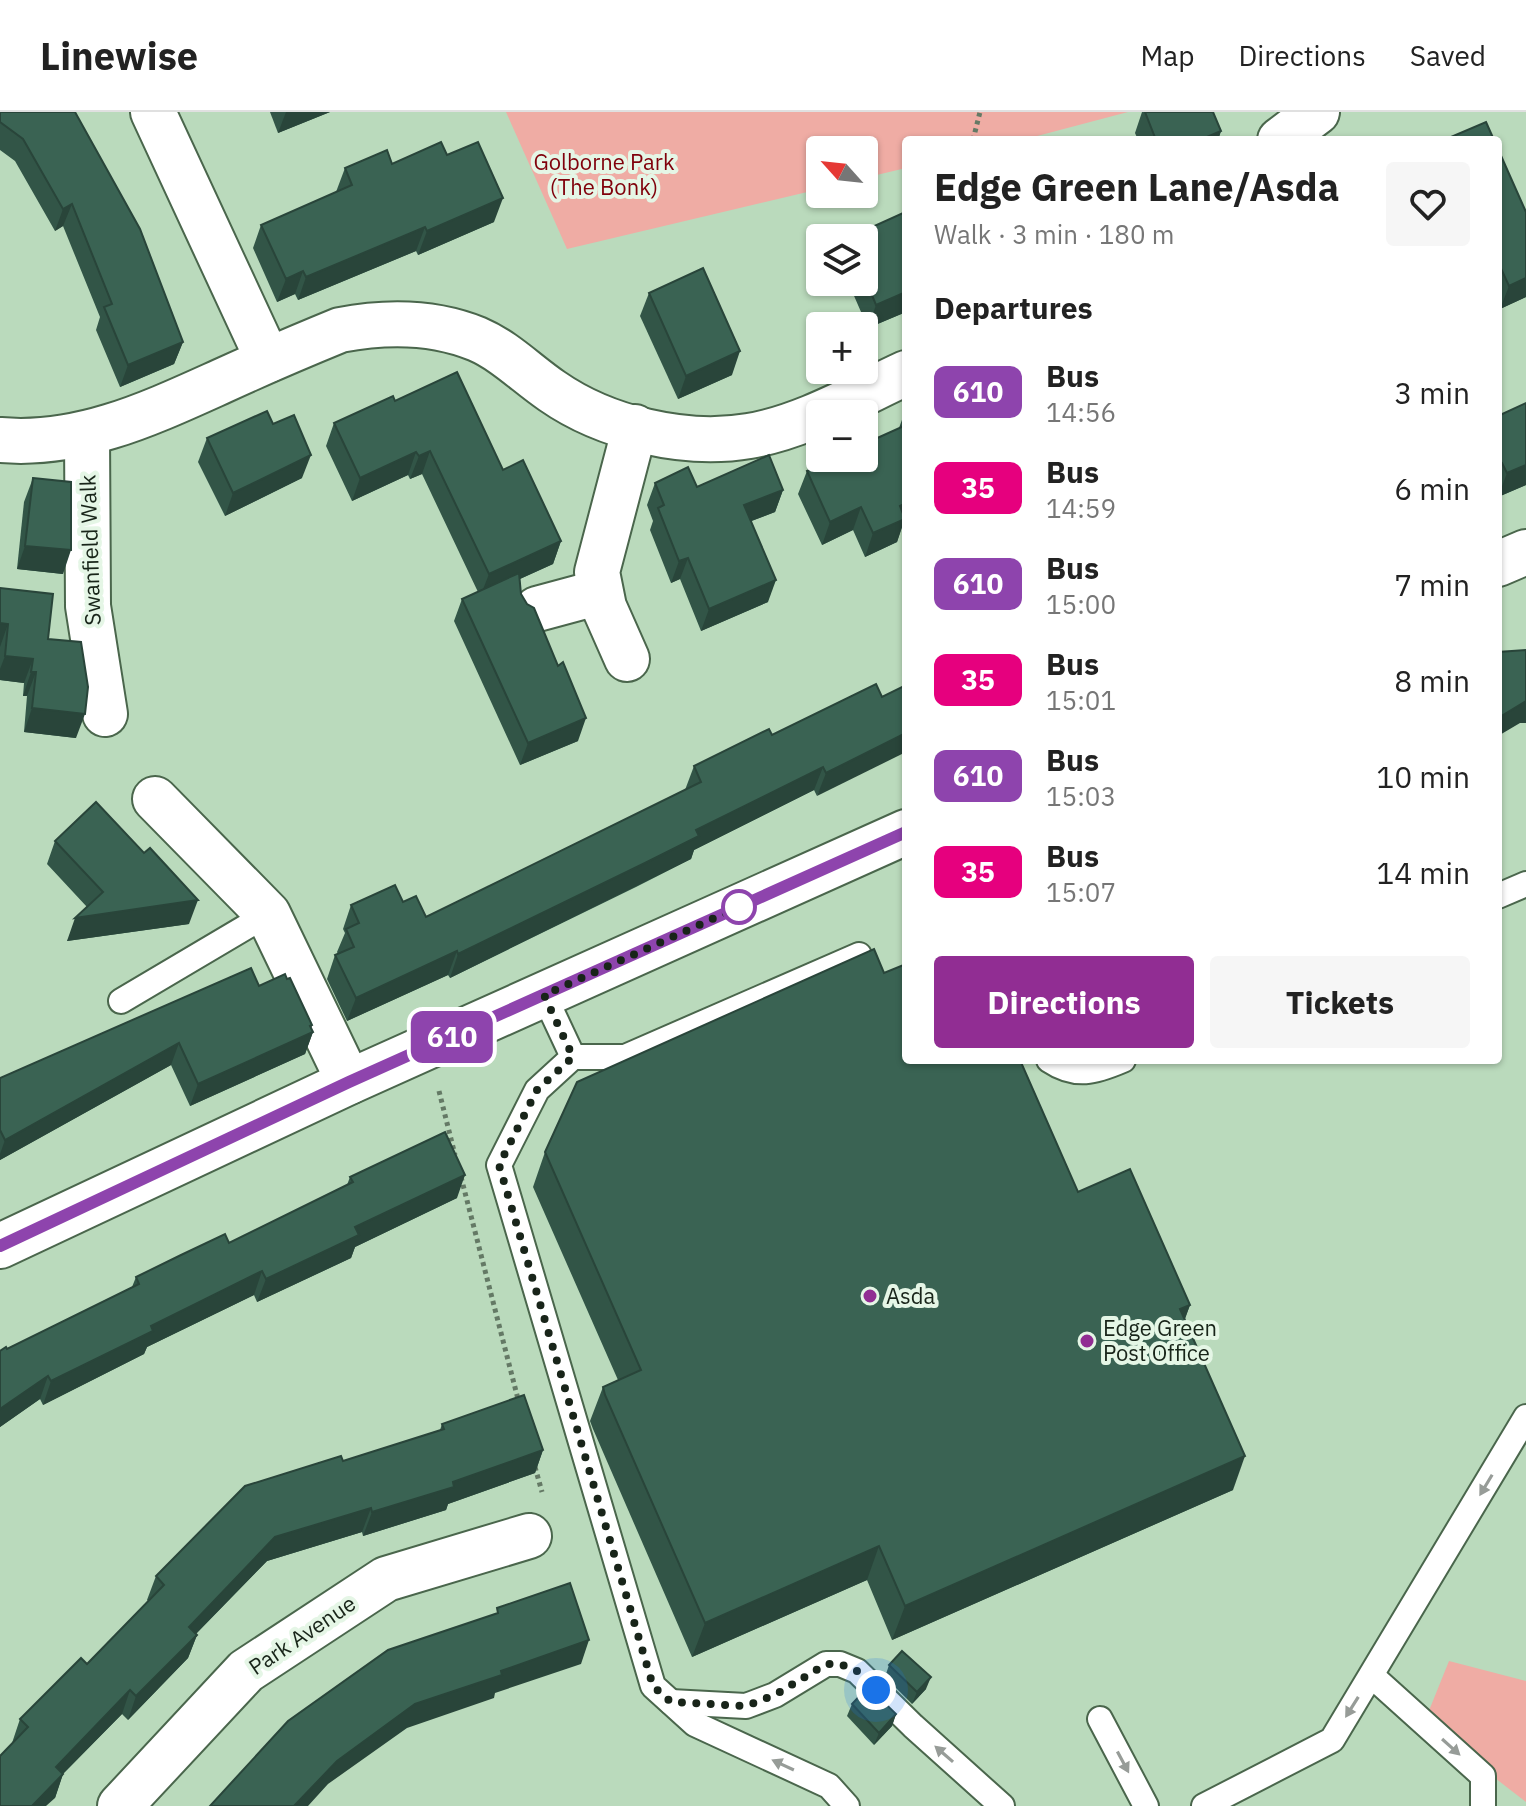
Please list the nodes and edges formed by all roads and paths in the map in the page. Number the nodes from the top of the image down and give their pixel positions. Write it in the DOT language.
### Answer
graph roads {
  1 [pos="153,112"];
  2 [pos="980,112"];
  3 [pos="1317,112"];
  4 [pos="974,136"];
  5 [pos="1285,136"];
  6 [pos="268,360"];
  7 [pos="902,375"];
  8 [pos="635,427"];
  9 [pos="87,434"];
  10 [pos="0,440"];
  11 [pos="1526,552"];
  12 [pos="1502,562"];
  13 [pos="600,592"];
  14 [pos="537,609"];
  15 [pos="627,659"];
  16 [pos="105,714"];
  17 [pos="155,799"];
  18 [pos="902,834"];
  19 [pos="1526,884"];
  20 [pos="1502,894"];
  21 [pos="268,914"];
  22 [pos="859,955"];
  23 [pos="544,995"];
  24 [pos="121,1001"];
  25 [pos="428,1048"];
  26 [pos="573,1057"];
  27 [pos="1055,1064"];
  28 [pos="1113,1064"];
  29 [pos="349,1082"];
  30 [pos="455,1156"];
  31 [pos="459,1171"];
  32 [pos="0,1246"];
  33 [pos="1526,1417"];
  34 [pos="523,1418"];
  35 [pos="534,1464"];
  36 [pos="529,1536"];
  37 [pos="1372,1676"];
  38 [pos="671,1702"];
  39 [pos="1100,1719"];
  40 [pos="1213,1804"];
  41 [pos="120,1806"];
  42 [pos="847,1806"];
  43 [pos="1002,1806"];
  44 [pos="1146,1806"];
  45 [pos="1483,1806"];
  1 -- 6 [label="street"];
  2 -- 4 [label="path"];
  3 -- 5 [label="street"];
  6 -- 8 [label="street"];
  6 -- 9 [label="street"];
  7 -- 8 [label="street"];
  8 -- 13 [label="street"];
  9 -- 10 [label="street"];
  9 -- 16 [label="street, Swanfield Walk"];
  11 -- 12 [label="street"];
  13 -- 14 [label="street"];
  13 -- 15 [label="street"];
  17 -- 21 [label="street"];
  18 -- 23 [label="street"];
  19 -- 20 [label="lane"];
  21 -- 24 [label="lane"];
  21 -- 29 [label="street"];
  22 -- 26 [label="lane"];
  23 -- 25 [label="street"];
  23 -- 26 [label="lane"];
  25 -- 29 [label="street"];
  25 -- 30 [label="path"];
  26 -- 38 [label="lane"];
  27 -- 28 [label="lane"];
  29 -- 32 [label="street"];
  31 -- 34 [label="path"];
  33 -- 37 [label="lane, one-way"];
  35 -- 36 [label="path"];
  36 -- 41 [label="street, Park Avenue"];
  37 -- 40 [label="lane, one-way"];
  37 -- 45 [label="lane, one-way"];
  42 -- 38 [label="lane, one-way"];
  43 -- 38 [label="lane, one-way"];
  39 -- 44 [label="lane, one-way"];
}
